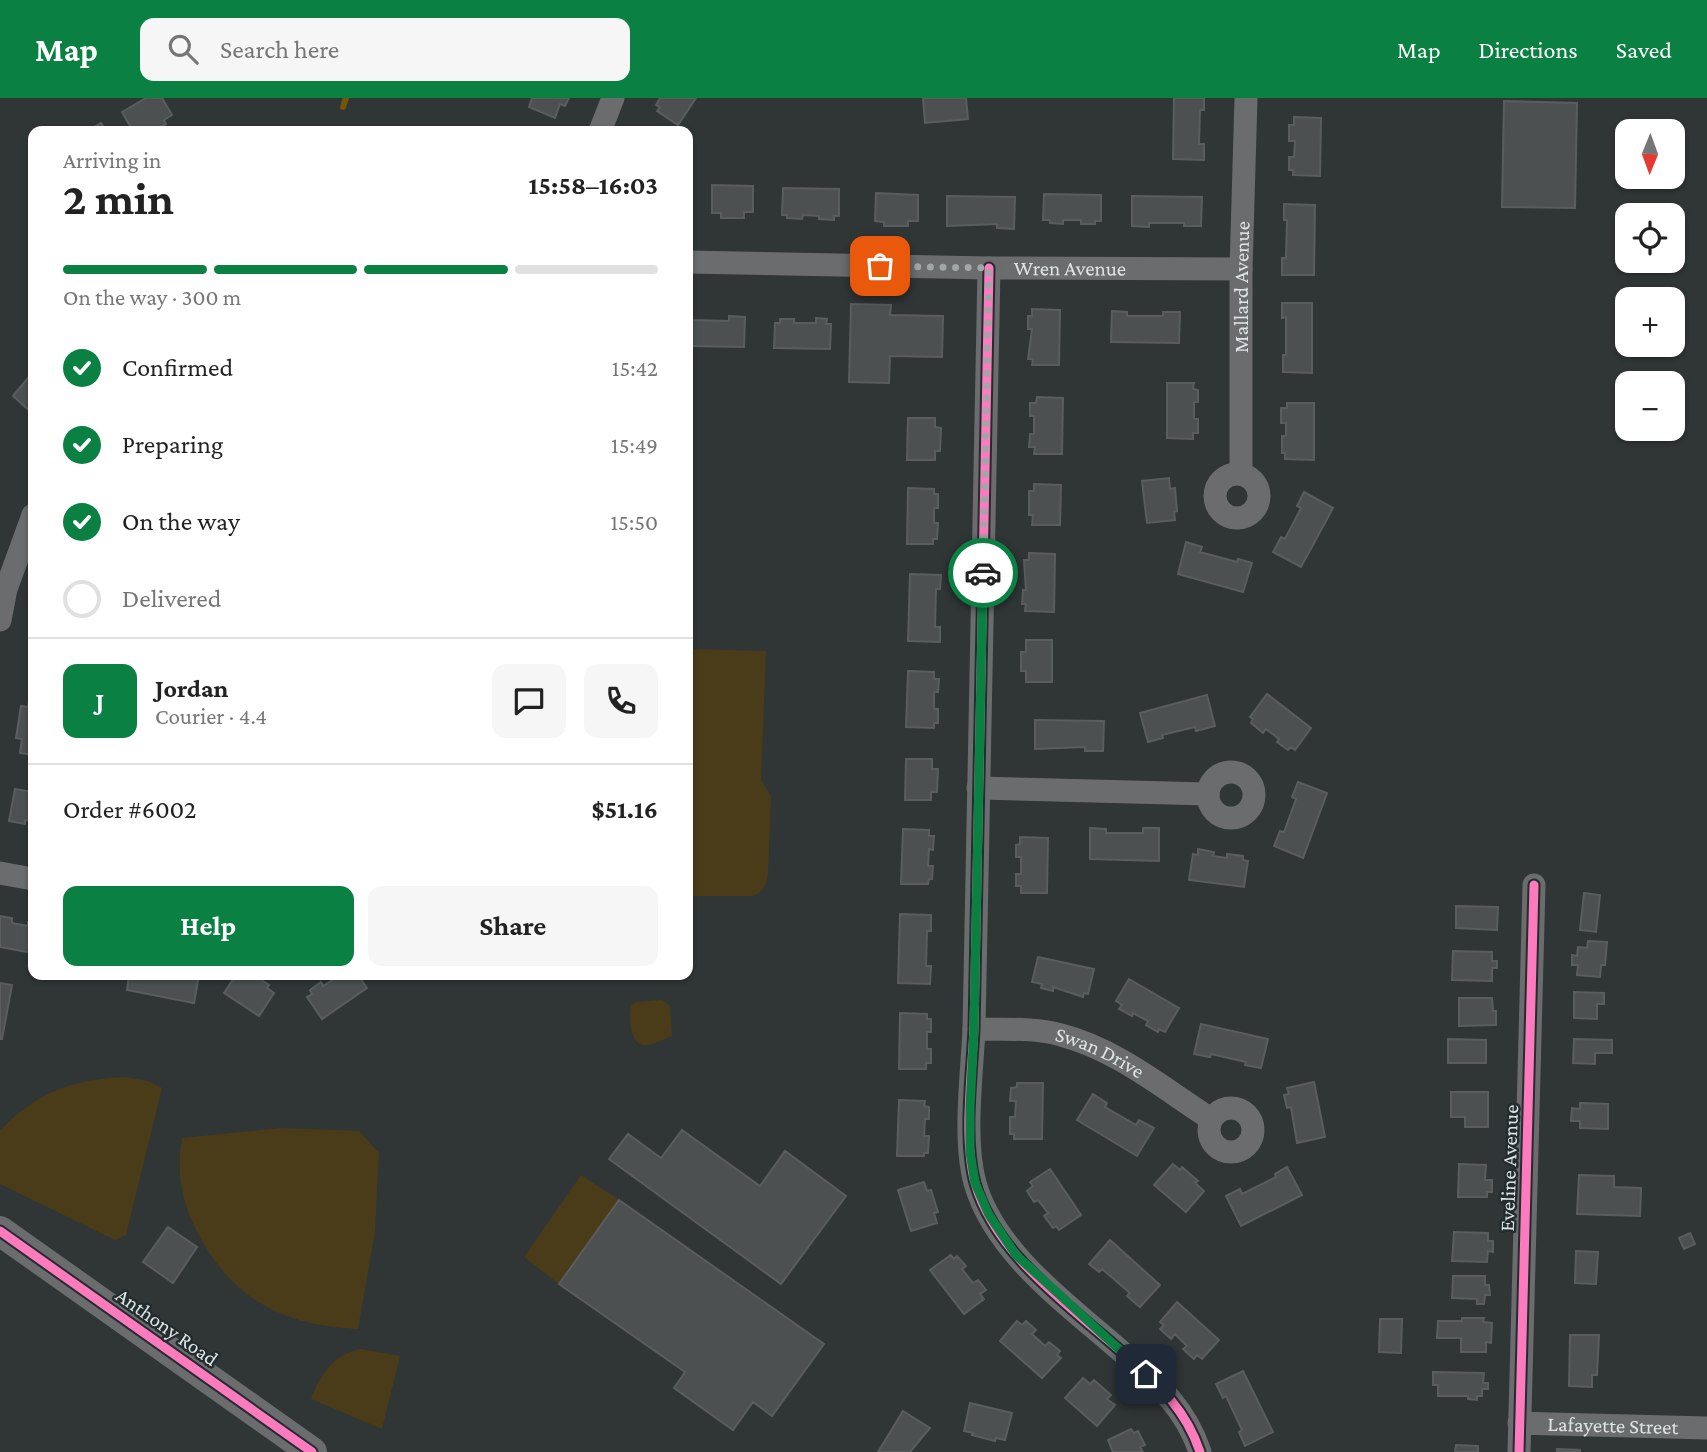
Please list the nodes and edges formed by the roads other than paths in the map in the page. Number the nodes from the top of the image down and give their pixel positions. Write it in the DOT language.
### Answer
graph roads {
  1 [pos="613,98"];
  2 [pos="1246,98"];
  3 [pos="602,126"];
  4 [pos="693,262"];
  5 [pos="989,268"];
  6 [pos="1241,269"];
  7 [pos="1241,474"];
  8 [pos="28,528"];
  9 [pos="0,620"];
  10 [pos="978,788"];
  11 [pos="1208,794"];
  12 [pos="0,873"];
  13 [pos="28,878"];
  14 [pos="1534,886"];
  15 [pos="974,1029"];
  16 [pos="1211,1119"];
  17 [pos="0,1231"];
  18 [pos="1519,1423"];
  19 [pos="1707,1428"];
  20 [pos="312,1452"];
  21 [pos="1200,1452"];
  22 [pos="1519,1452"];
  1 -- 3 [label="street"];
  2 -- 6 [label="street, Mallard Avenue"];
  4 -- 5 [label="street, Wren Avenue"];
  5 -- 6 [label="street, Wren Avenue"];
  5 -- 10 [label="street"];
  6 -- 7 [label="street, Mallard Avenue"];
  8 -- 9 [label="street"];
  10 -- 11 [label="street"];
  10 -- 15 [label="street"];
  12 -- 13 [label="street"];
  14 -- 18 [label="street, Eveline Avenue"];
  15 -- 16 [label="street, Swan Drive"];
  15 -- 21 [label="street"];
  17 -- 20 [label="street, Anthony Road"];
  18 -- 19 [label="street, Lafayette Street"];
  18 -- 22 [label="street, Eveline Avenue"];
}
